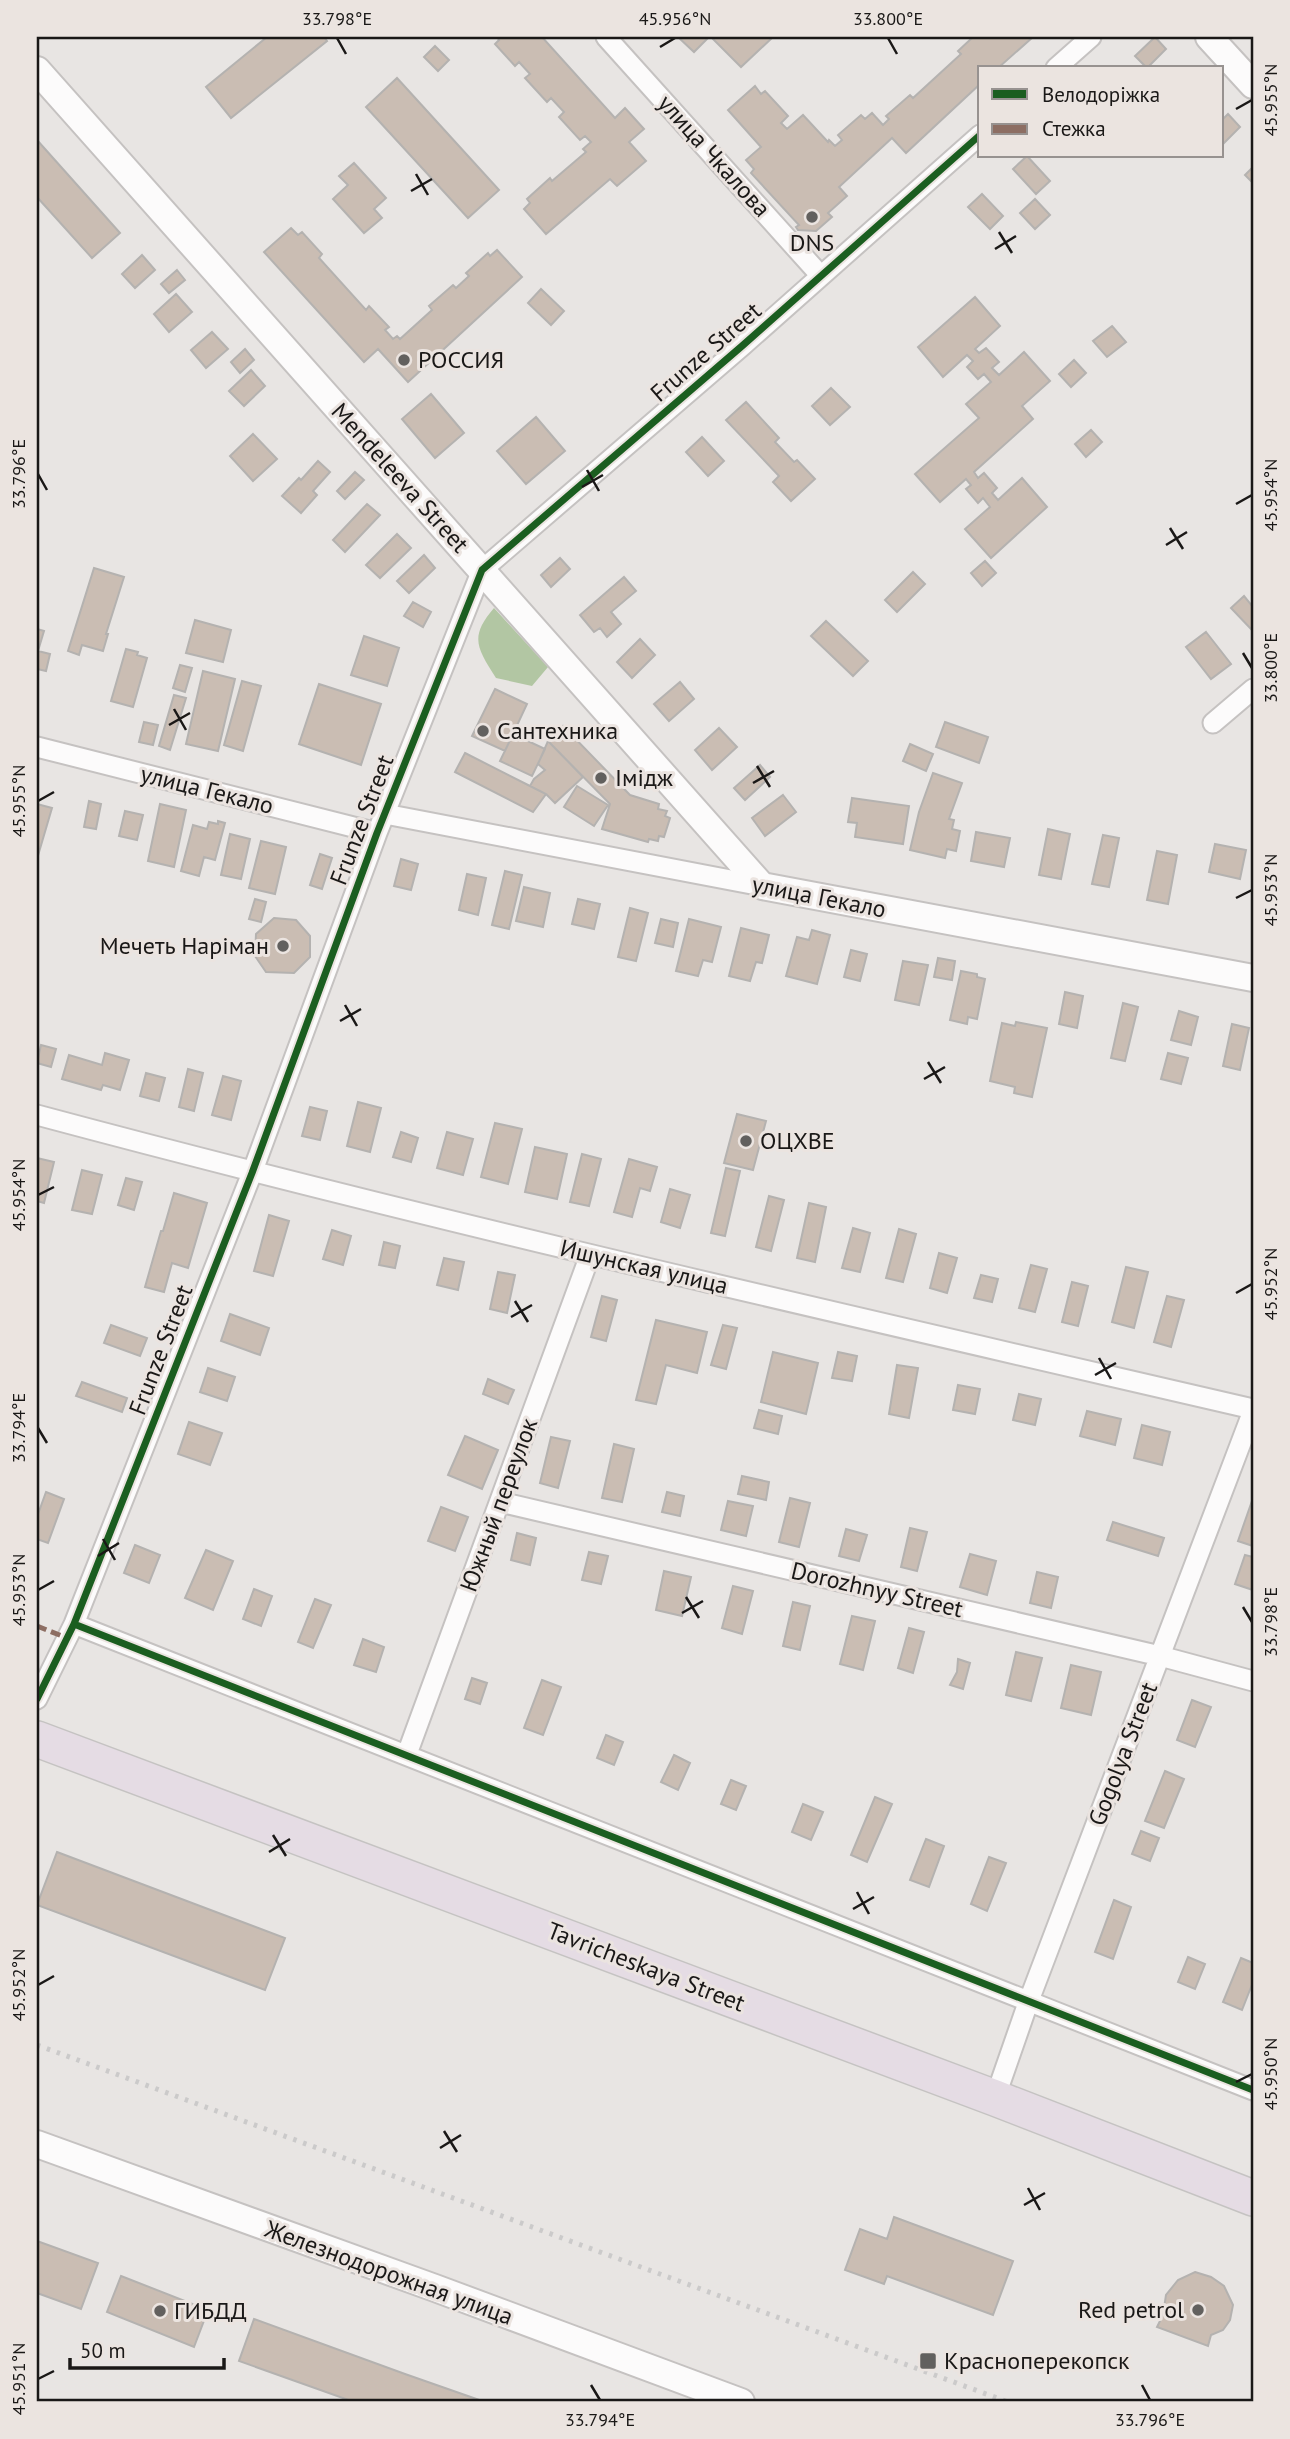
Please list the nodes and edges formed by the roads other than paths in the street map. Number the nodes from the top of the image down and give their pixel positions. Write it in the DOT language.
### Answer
graph roads {
  1 [pos="606,37"];
  2 [pos="1091,37"];
  3 [pos="1209,37"];
  4 [pos="1058,66"];
  5 [pos="37,70"];
  6 [pos="1253,86"];
  7 [pos="978,137"];
  8 [pos="821,276"];
  9 [pos="482,570"];
  10 [pos="1253,689"];
  11 [pos="1213,723"];
  12 [pos="37,747"];
  13 [pos="385,814"];
  14 [pos="377,833"];
  15 [pos="762,887"];
  16 [pos="1253,978"];
  17 [pos="37,1115"];
  18 [pos="252,1173"];
  19 [pos="590,1255"];
  20 [pos="1253,1410"];
  21 [pos="500,1502"];
  22 [pos="74,1624"];
  23 [pos="1160,1656"];
  24 [pos="1253,1681"];
  25 [pos="37,1699"];
  26 [pos="37,1739"];
  27 [pos="407,1754"];
  28 [pos="1028,2003"];
  29 [pos="1253,2090"];
  30 [pos="995,2098"];
  31 [pos="37,2144"];
  32 [pos="1253,2198"];
  33 [pos="741,2402"];
  1 -- 8 [label="street, улица Чкалова"];
  2 -- 4 [label="street"];
  3 -- 6 [label="main road"];
  5 -- 9 [label="main road, Mendeleeva Street"];
  7 -- 8 [label="street, Frunze Street"];
  8 -- 9 [label="street, Frunze Street"];
  9 -- 13 [label="street, Frunze Street"];
  9 -- 15 [label="main road, Mendeleeva Street"];
  10 -- 11 [label="street"];
  12 -- 14 [label="street, улица Гекало"];
  13 -- 14 [label="street, Frunze Street"];
  13 -- 15 [label="street, улица Гекало"];
  14 -- 18 [label="street, Frunze Street"];
  15 -- 16 [label="main road, улица Гекало"];
  17 -- 18 [label="street, Ишунская улица"];
  18 -- 19 [label="street, Ишунская улица"];
  18 -- 22 [label="street, Frunze Street"];
  19 -- 20 [label="street, Ишунская улица"];
  19 -- 21 [label="street, Южный переулок"];
  20 -- 23 [label="street, Gogolya Street"];
  21 -- 23 [label="street, Dorozhnyy Street"];
  21 -- 27 [label="street, Южный переулок"];
  22 -- 25 [label="street, Frunze Street"];
  22 -- 27 [label="street"];
  23 -- 24 [label="street, Dorozhnyy Street"];
  23 -- 28 [label="street, Gogolya Street"];
  26 -- 30 [label="highway, Tavricheskaya Street"];
  27 -- 28 [label="street"];
  28 -- 29 [label="street"];
  28 -- 30 [label="street, Gogolya Street"];
  30 -- 32 [label="highway, Tavricheskaya Street"];
  31 -- 33 [label="main road, Железнодорожная улица"];
}
